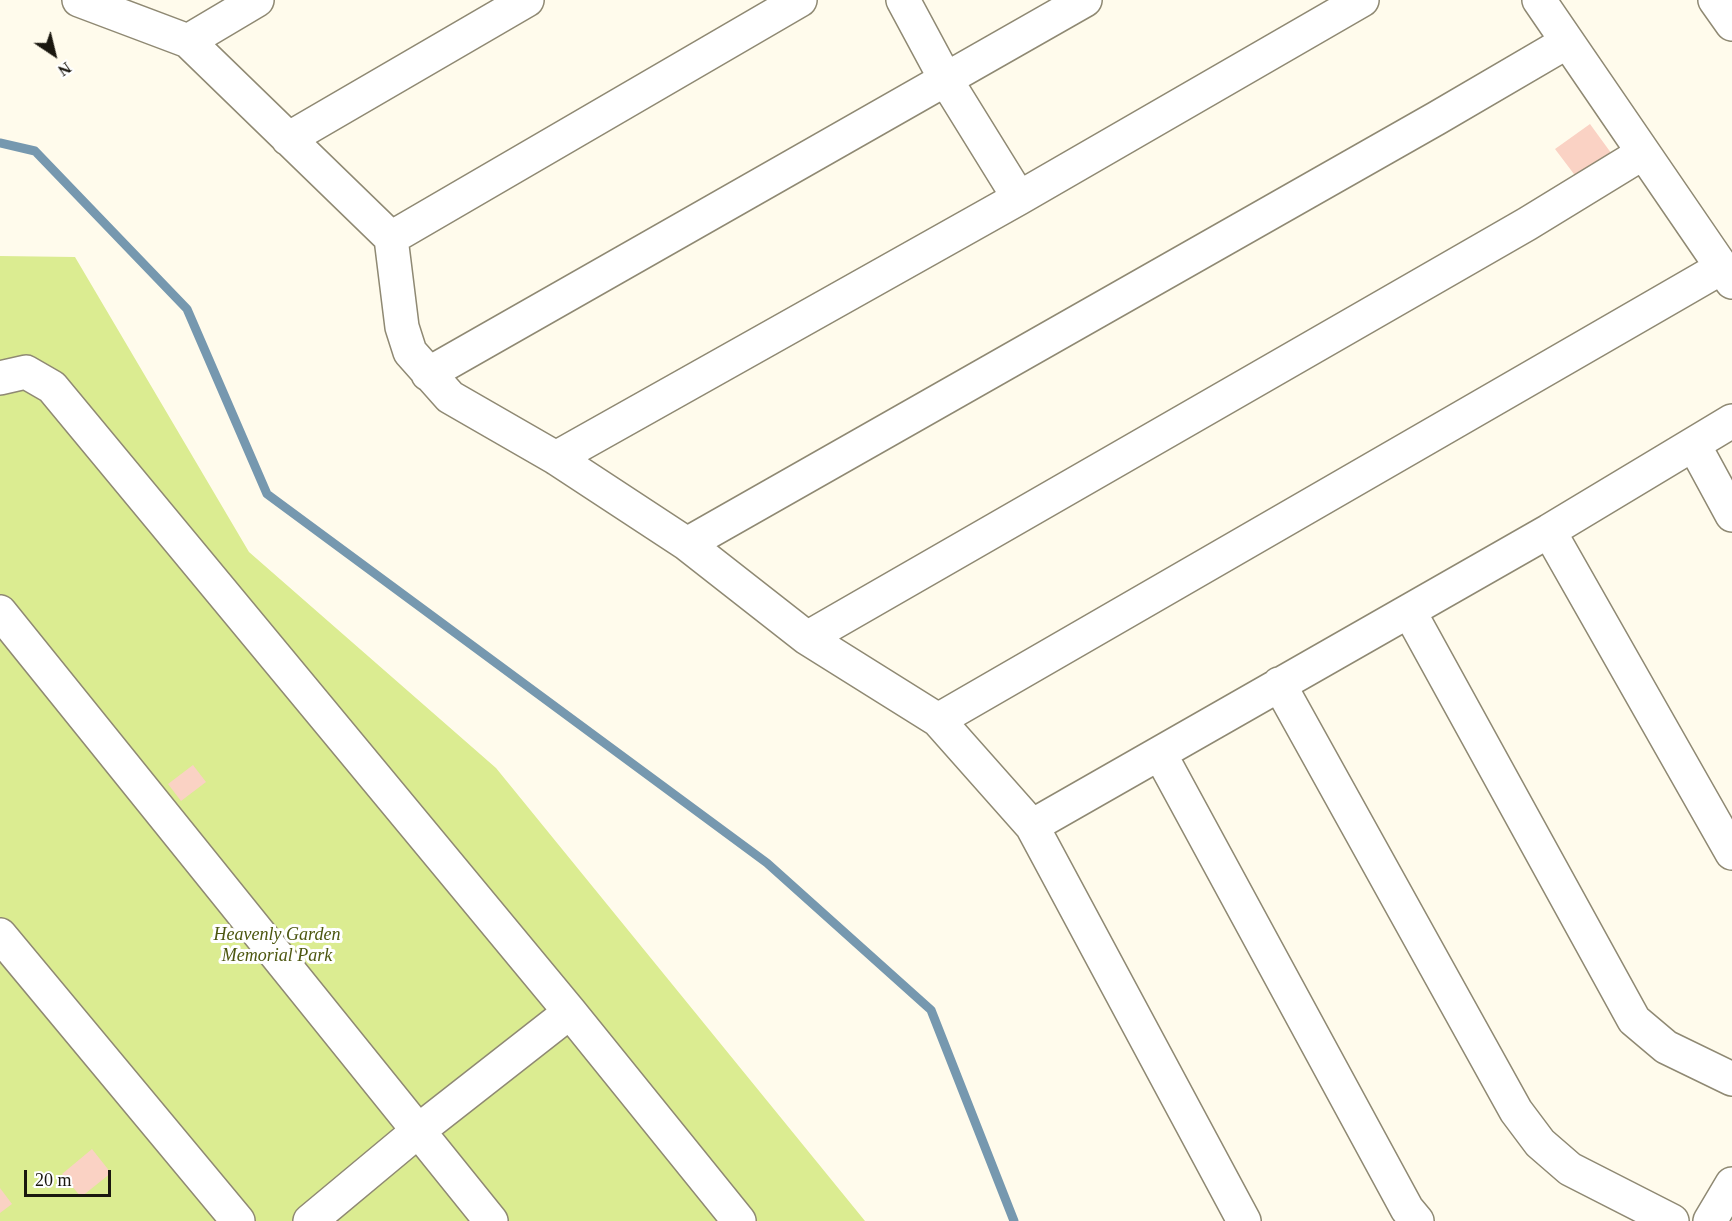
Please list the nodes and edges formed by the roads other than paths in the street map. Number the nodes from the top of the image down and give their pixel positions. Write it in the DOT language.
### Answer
graph roads {
  1 [pos="79,0"];
  2 [pos="256,0"];
  3 [pos="527,0"];
  4 [pos="800,0"];
  5 [pos="903,0"];
  6 [pos="1085,0"];
  7 [pos="1362,0"];
  8 [pos="1539,0"];
  9 [pos="1715,0"];
  10 [pos="1732,24"];
  11 [pos="188,41"];
  12 [pos="1568,42"];
  13 [pos="946,80"];
  14 [pos="288,139"];
  15 [pos="1643,153"];
  16 [pos="1019,198"];
  17 [pos="391,238"];
  18 [pos="1726,275"];
  19 [pos="428,374"];
  20 [pos="0,378"];
  21 [pos="1732,421"];
  22 [pos="1694,445"];
  23 [pos="556,458"];
  24 [pos="1732,515"];
  25 [pos="1549,531"];
  26 [pos="687,544"];
  27 [pos="1409,611"];
  28 [pos="0,612"];
  29 [pos="807,638"];
  30 [pos="1279,684"];
  31 [pos="938,720"];
  32 [pos="1160,754"];
  33 [pos="1032,826"];
  34 [pos="1732,852"];
  35 [pos="0,935"];
  36 [pos="570,1012"];
  37 [pos="1732,1079"];
  38 [pos="418,1131"];
  39 [pos="1732,1184"];
  40 [pos="238,1221"];
  41 [pos="310,1221"];
  42 [pos="491,1221"];
  43 [pos="739,1221"];
  44 [pos="1244,1221"];
  45 [pos="1417,1221"];
  46 [pos="1672,1221"];
  47 [pos="1710,1221"];
  1 -- 11 [label="street"];
  2 -- 11 [label="street"];
  3 -- 14 [label="street"];
  4 -- 17 [label="street"];
  5 -- 13 [label="street"];
  6 -- 13 [label="street"];
  7 -- 16 [label="street"];
  8 -- 12 [label="street"];
  9 -- 10 [label="street"];
  11 -- 14 [label="street"];
  12 -- 15 [label="street"];
  12 -- 26 [label="street"];
  13 -- 16 [label="street"];
  13 -- 19 [label="street"];
  14 -- 17 [label="street"];
  15 -- 18 [label="street"];
  15 -- 29 [label="street"];
  16 -- 23 [label="street"];
  17 -- 19 [label="street"];
  18 -- 31 [label="street"];
  19 -- 23 [label="street"];
  20 -- 36 [label="street"];
  21 -- 22 [label="street"];
  22 -- 24 [label="street"];
  22 -- 25 [label="street"];
  23 -- 26 [label="street"];
  25 -- 27 [label="street"];
  25 -- 34 [label="street"];
  26 -- 29 [label="street"];
  27 -- 30 [label="street"];
  27 -- 37 [label="street"];
  28 -- 38 [label="street"];
  29 -- 31 [label="street"];
  30 -- 32 [label="street"];
  30 -- 46 [label="street"];
  31 -- 33 [label="street"];
  32 -- 33 [label="street"];
  32 -- 45 [label="street"];
  33 -- 44 [label="street"];
  35 -- 40 [label="street"];
  36 -- 38 [label="street"];
  36 -- 43 [label="street"];
  38 -- 41 [label="street"];
  38 -- 42 [label="street"];
  39 -- 47 [label="street"];
}
